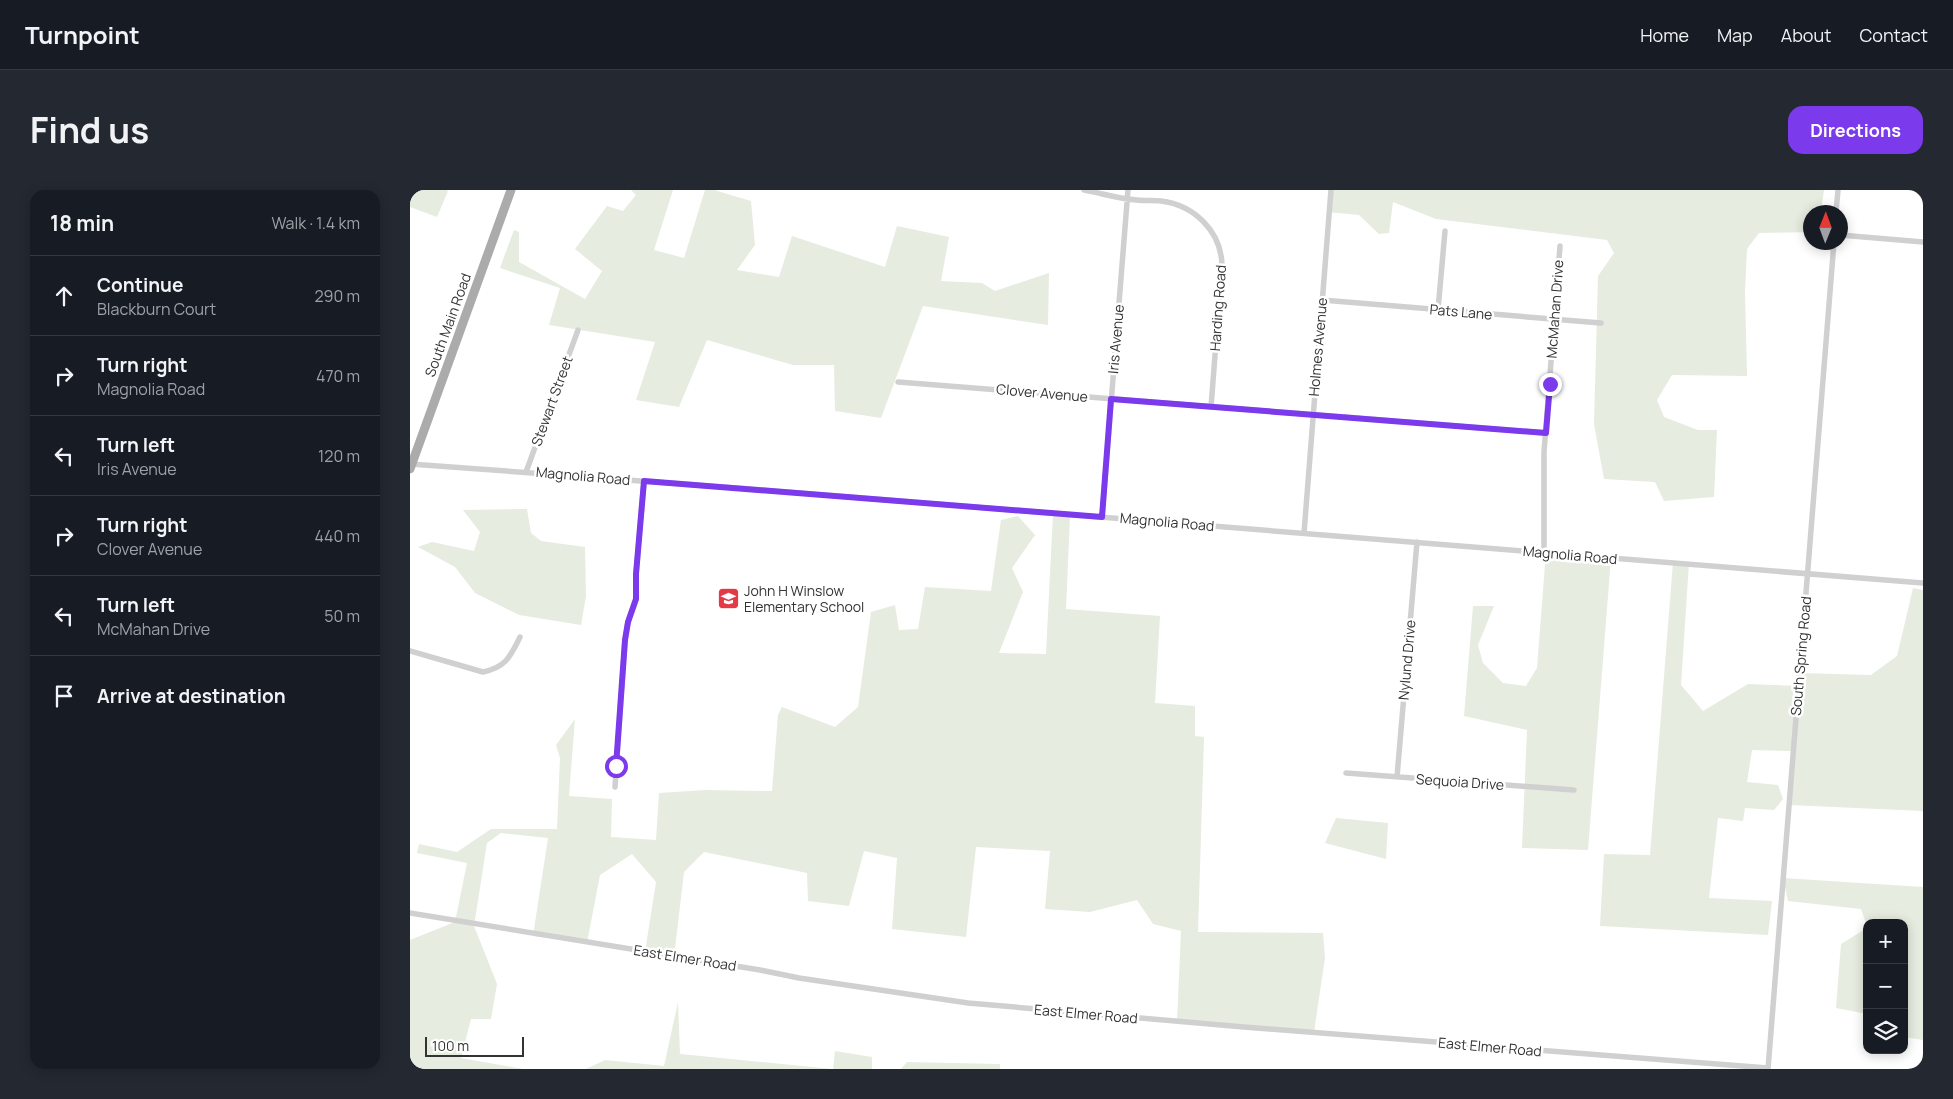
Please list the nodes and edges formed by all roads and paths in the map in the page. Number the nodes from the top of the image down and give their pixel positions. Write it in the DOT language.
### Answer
graph roads {
  1 [pos="511,190"];
  2 [pos="1084,190"];
  3 [pos="1128,190"];
  4 [pos="1331,190"];
  5 [pos="1838,190"];
  6 [pos="1127,199"];
  7 [pos="1837,205"];
  8 [pos="1444,231"];
  9 [pos="1848,236"];
  10 [pos="1923,242"];
  11 [pos="1560,246"];
  12 [pos="1833,250"];
  13 [pos="1322,300"];
  14 [pos="1438,310"];
  15 [pos="1554,319"];
  16 [pos="1601,323"];
  17 [pos="578,330"];
  18 [pos="898,382"];
  19 [pos="1111,399"];
  20 [pos="1211,407"];
  21 [pos="1313,415"];
  22 [pos="1546,433"];
  23 [pos="411,466"];
  24 [pos="526,472"];
  25 [pos="644,481"];
  26 [pos="1102,517"];
  27 [pos="1304,533"];
  28 [pos="1417,542"];
  29 [pos="1544,552"];
  30 [pos="1808,573"];
  31 [pos="1923,583"];
  32 [pos="520,637"];
  33 [pos="410,651"];
  34 [pos="1346,773"];
  35 [pos="1397,777"];
  36 [pos="615,787"];
  37 [pos="1574,790"];
  38 [pos="410,914"];
  39 [pos="1768,1068"];
  1 -- 23 [label="main road, South Main Road"];
  2 -- 6 [label="street, Harding Road"];
  3 -- 6 [label="street, Iris Avenue"];
  4 -- 13 [label="street, Holmes Avenue"];
  5 -- 7 [label="street"];
  6 -- 19 [label="street, Iris Avenue"];
  6 -- 20 [label="street, Harding Road"];
  8 -- 14 [label="street"];
  9 -- 10 [label="street"];
  11 -- 15 [label="street, McMahan Drive"];
  12 -- 30 [label="street, South Spring Road"];
  13 -- 14 [label="street, Pats Lane"];
  13 -- 21 [label="street, Holmes Avenue"];
  14 -- 15 [label="street, Pats Lane"];
  15 -- 16 [label="street, Pats Lane"];
  15 -- 22 [label="street, McMahan Drive"];
  17 -- 24 [label="street, Stewart Street"];
  18 -- 19 [label="street, Clover Avenue"];
  19 -- 20 [label="street, Clover Avenue"];
  19 -- 26 [label="street, Iris Avenue"];
  20 -- 21 [label="street, Clover Avenue"];
  21 -- 22 [label="street, Clover Avenue"];
  21 -- 27 [label="street, Holmes Avenue"];
  22 -- 29 [label="street, McMahan Drive"];
  23 -- 24 [label="street, Magnolia Road"];
  24 -- 25 [label="street, Magnolia Road"];
  25 -- 26 [label="street, Magnolia Road"];
  25 -- 36 [label="street"];
  26 -- 27 [label="street, Magnolia Road"];
  27 -- 28 [label="street, Magnolia Road"];
  28 -- 29 [label="street, Magnolia Road"];
  28 -- 35 [label="street, Nylund Drive"];
  29 -- 30 [label="street, Magnolia Road"];
  30 -- 31 [label="street, Magnolia Road"];
  30 -- 39 [label="street, South Spring Road"];
  32 -- 33 [label="street"];
  34 -- 35 [label="street, Sequoia Drive"];
  35 -- 37 [label="street, Sequoia Drive"];
  38 -- 39 [label="street, East Elmer Road"];
}
